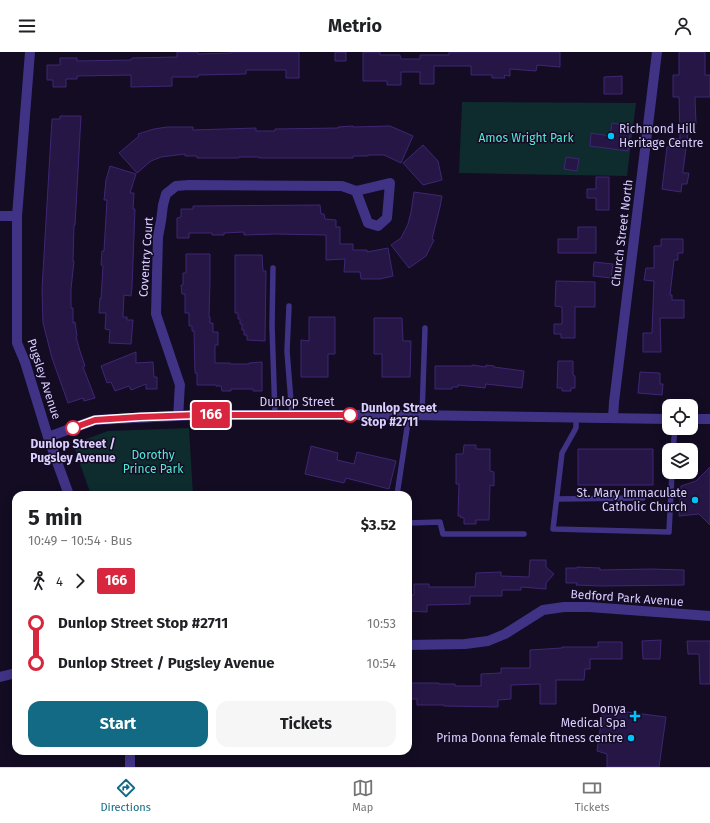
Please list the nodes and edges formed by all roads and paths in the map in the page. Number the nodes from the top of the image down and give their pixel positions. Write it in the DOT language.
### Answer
graph roads {
  1 [pos="30,52"];
  2 [pos="657,52"];
  3 [pos="356,191"];
  4 [pos="0,216"];
  5 [pos="17,216"];
  6 [pos="273,268"];
  7 [pos="289,306"];
  8 [pos="425,328"];
  9 [pos="275,415"];
  10 [pos="292,415"];
  11 [pos="409,415"];
  12 [pos="422,415"];
  13 [pos="178,416"];
  14 [pos="576,417"];
  15 [pos="613,418"];
  16 [pos="710,418"];
  17 [pos="662,419"];
  18 [pos="698,419"];
  19 [pos="48,437"];
  20 [pos="672,479"];
  21 [pos="68,491"];
  22 [pos="398,491"];
  23 [pos="643,498"];
  24 [pos="556,499"];
  25 [pos="412,523"];
  26 [pos="524,534"];
  27 [pos="710,616"];
  28 [pos="412,645"];
  29 [pos="12,674"];
  30 [pos="0,677"];
  31 [pos="130,755"];
  32 [pos="130,767"];
  1 -- 5 [label="street, Pugsley Avenue"];
  2 -- 15 [label="street, Church Street North"];
  3 -- 3 [label="street, Coventry Court"];
  3 -- 13 [label="street, Coventry Court"];
  4 -- 5 [label="street"];
  5 -- 19 [label="street, Pugsley Avenue"];
  6 -- 9 [label="lane"];
  7 -- 10 [label="lane"];
  8 -- 12 [label="lane"];
  9 -- 10 [label="street, Dunlop Street"];
  9 -- 13 [label="street, Dunlop Street"];
  10 -- 11 [label="street, Dunlop Street"];
  11 -- 12 [label="street, Dunlop Street"];
  11 -- 22 [label="lane"];
  12 -- 14 [label="street, Dunlop Street"];
  13 -- 19 [label="street, Dunlop Street"];
  14 -- 15 [label="street, Dunlop Street"];
  14 -- 24 [label="lane"];
  15 -- 17 [label="street, Dunlop Street"];
  16 -- 18 [label="street"];
  19 -- 21 [label="street, Pugsley Avenue"];
  20 -- 24 [label="lane"];
  23 -- 24 [label="lane"];
  25 -- 26 [label="lane"];
  27 -- 28 [label="street, Bedford Park Avenue"];
  29 -- 30 [label="street"];
  31 -- 32 [label="street"];
}
